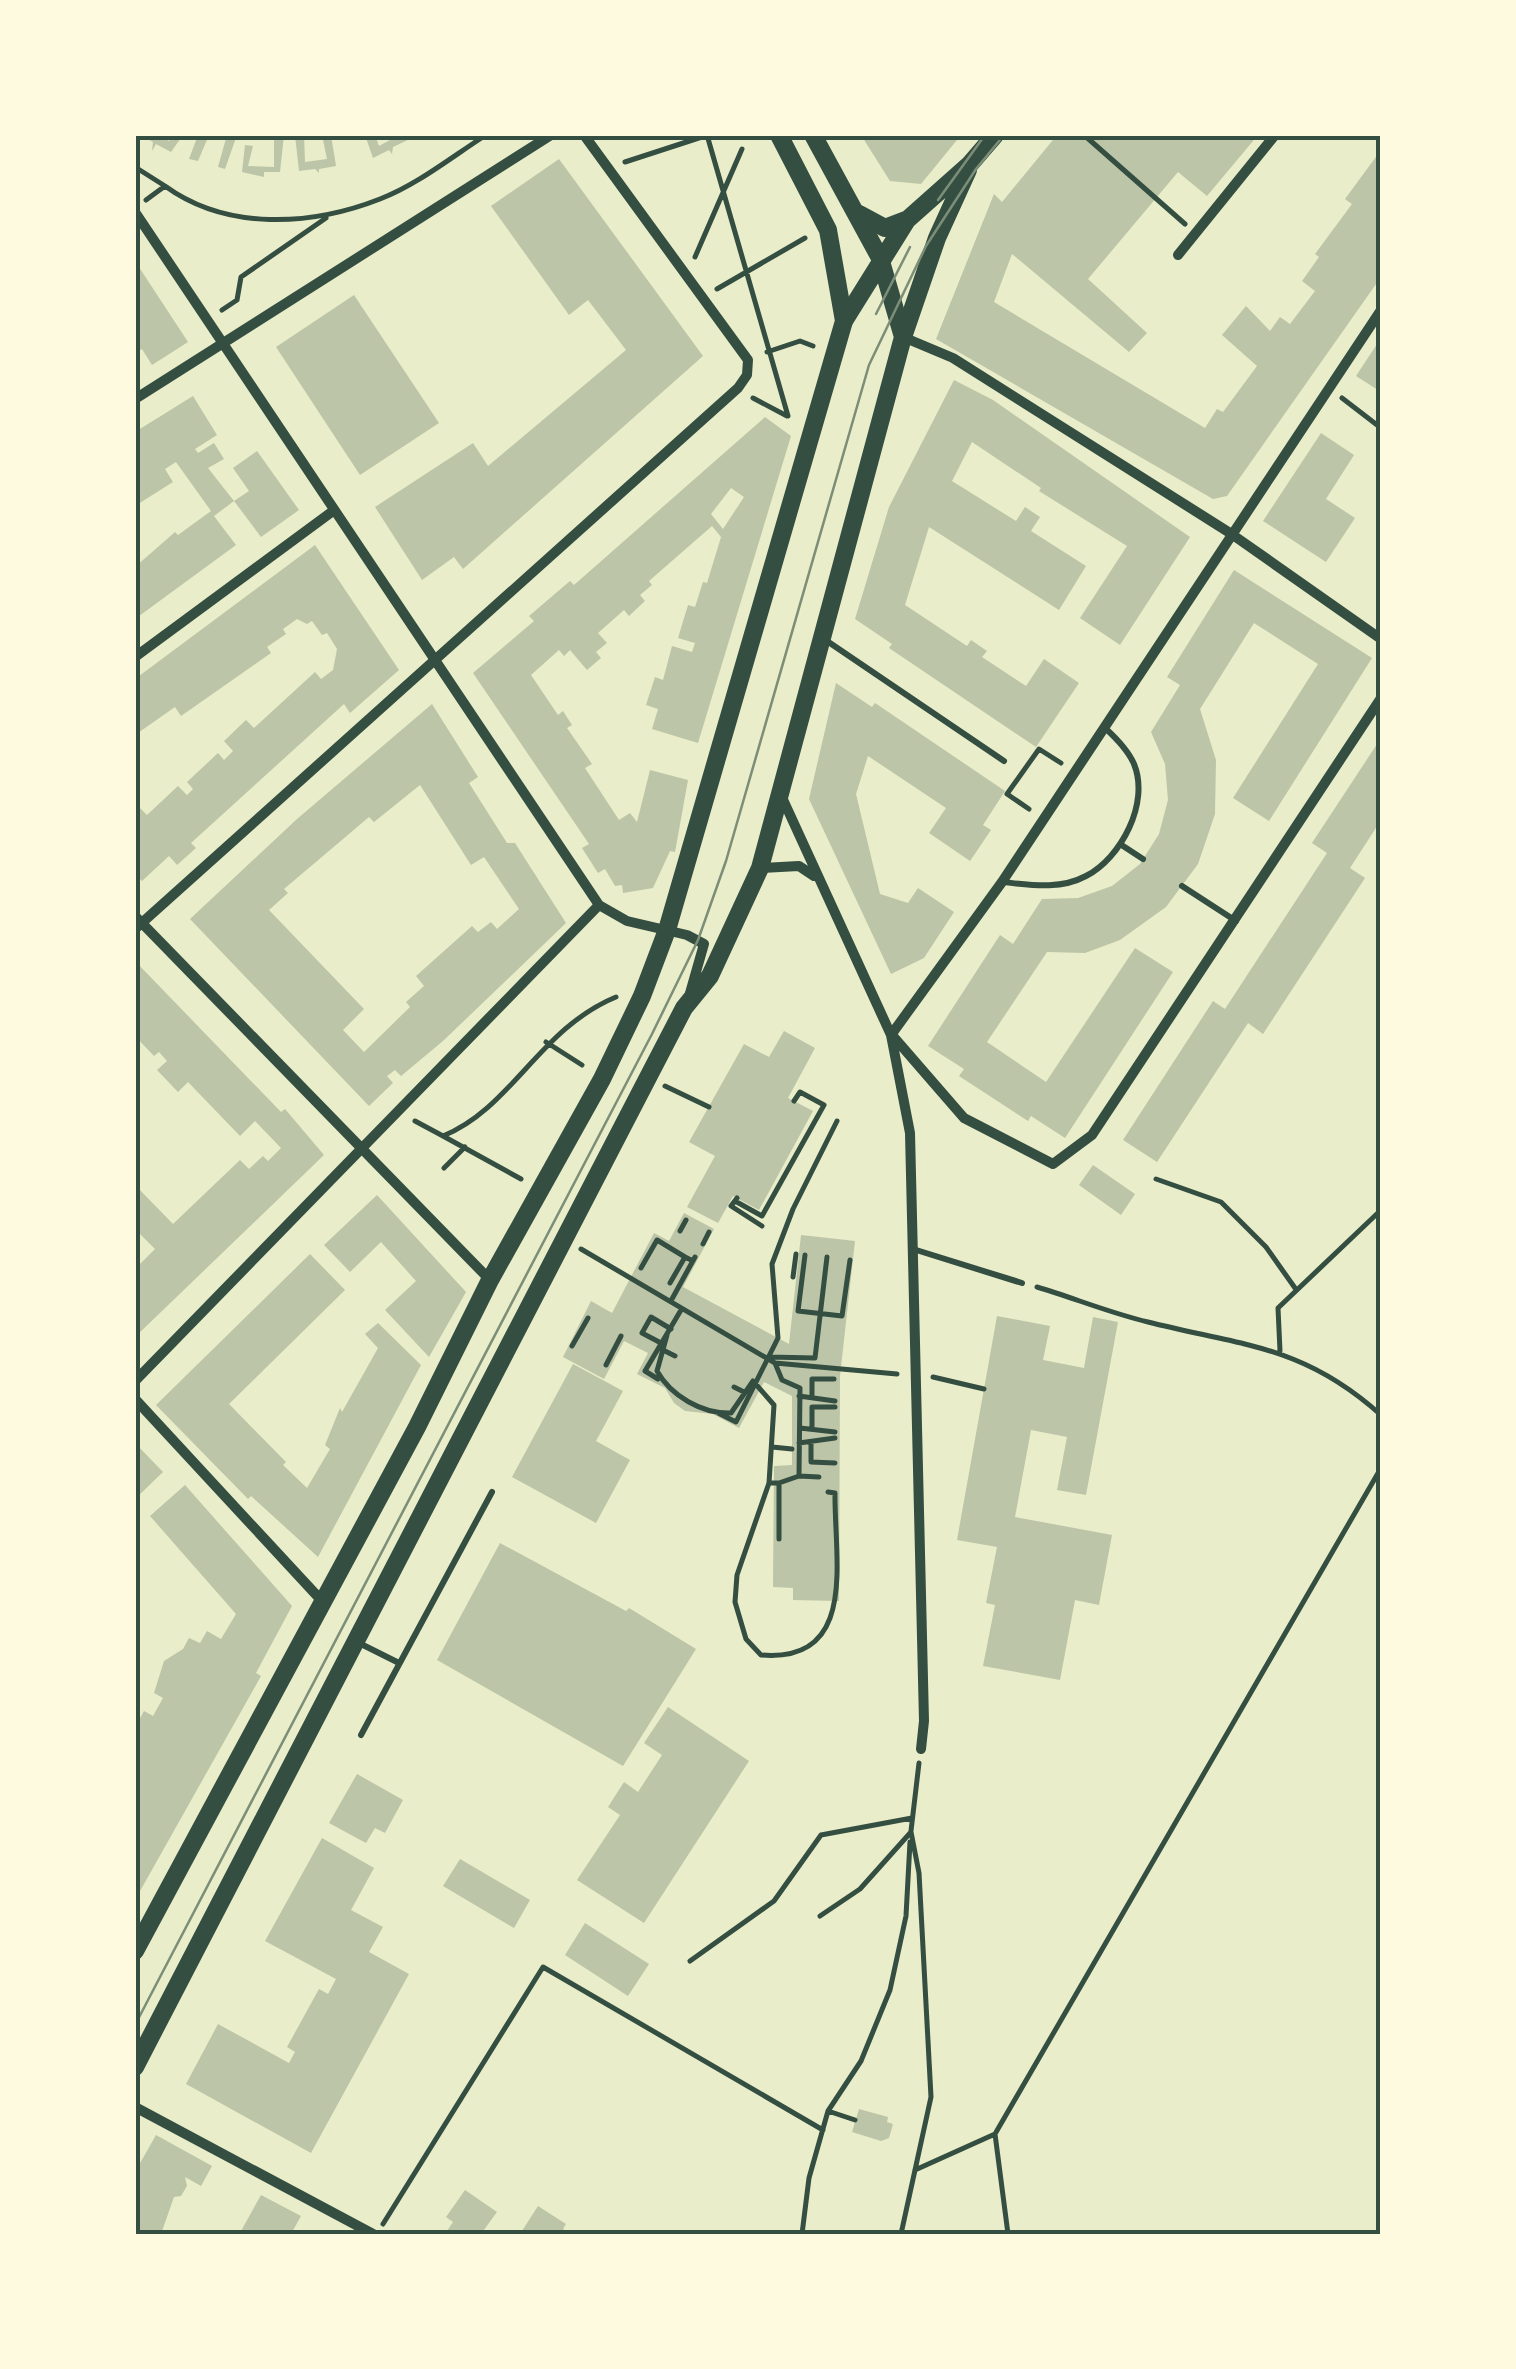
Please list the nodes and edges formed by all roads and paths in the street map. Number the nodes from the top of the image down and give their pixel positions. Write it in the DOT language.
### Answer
graph roads {
  1 [pos="486,135"];
  2 [pos="551,135"];
  3 [pos="584,135"];
  4 [pos="707,135"];
  5 [pos="779,135"];
  6 [pos="813,135"];
  7 [pos="994,135"];
  8 [pos="1084,135"];
  9 [pos="1276,135"];
  10 [pos="742,149"];
  11 [pos="970,164"];
  12 [pos="135,167"];
  13 [pos="608,168"];
  14 [pos="165,186"];
  15 [pos="722,194"];
  16 [pos="135,209"];
  17 [pos="332,214"];
  18 [pos="859,214"];
  19 [pos="907,220"];
  20 [pos="1195,233"];
  21 [pos="805,238"];
  22 [pos="1178,255"];
  23 [pos="880,258"];
  24 [pos="746,272"];
  25 [pos="687,274"];
  26 [pos="704,297"];
  27 [pos="1381,310"];
  28 [pos="208,318"];
  29 [pos="844,320"];
  30 [pos="903,337"];
  31 [pos="223,342"];
  32 [pos="820,348"];
  33 [pos="768,352"];
  34 [pos="1328,386"];
  35 [pos="738,388"];
  36 [pos="135,400"];
  37 [pos="788,416"];
  38 [pos="796,420"];
  39 [pos="1381,428"];
  40 [pos="333,511"];
  41 [pos="1230,533"];
  42 [pos="819,636"];
  43 [pos="1381,640"];
  44 [pos="135,657"];
  45 [pos="434,664"];
  46 [pos="1381,698"];
  47 [pos="1104,727"];
  48 [pos="1004,760"];
  49 [pos="1072,770"];
  50 [pos="780,792"];
  51 [pos="1042,818"];
  52 [pos="1120,844"];
  53 [pos="1143,859"];
  54 [pos="760,868"];
  55 [pos="815,877"];
  56 [pos="1002,882"];
  57 [pos="1182,886"];
  58 [pos="599,905"];
  59 [pos="1237,921"];
  60 [pos="137,923"];
  61 [pos="667,930"];
  62 [pos="616,996"];
  63 [pos="684,1008"];
  64 [pos="891,1035"];
  65 [pos="546,1042"];
  66 [pos="582,1065"];
  67 [pos="689,1098"];
  68 [pos="794,1101"];
  69 [pos="708,1107"];
  70 [pos="398,1111"];
  71 [pos="837,1121"];
  72 [pos="443,1136"];
  73 [pos="465,1147"];
  74 [pos="364,1148"];
  75 [pos="444,1168"];
  76 [pos="522,1179"];
  77 [pos="1156,1179"];
  78 [pos="1381,1210"];
  79 [pos="686,1220"];
  80 [pos="762,1226"];
  81 [pos="680,1231"];
  82 [pos="709,1232"];
  83 [pos="568,1237"];
  84 [pos="703,1244"];
  85 [pos="912,1249"];
  86 [pos="796,1254"];
  87 [pos="805,1255"];
  88 [pos="685,1256"];
  89 [pos="827,1257"];
  90 [pos="850,1260"];
  91 [pos="641,1268"];
  92 [pos="794,1277"];
  93 [pos="490,1280"];
  94 [pos="670,1283"];
  95 [pos="1022,1283"];
  96 [pos="1296,1289"];
  97 [pos="672,1299"];
  98 [pos="681,1310"];
  99 [pos="820,1313"];
  100 [pos="588,1318"];
  101 [pos="669,1332"];
  102 [pos="621,1336"];
  103 [pos="662,1343"];
  104 [pos="572,1346"];
  105 [pos="796,1348"];
  106 [pos="665,1351"];
  107 [pos="1280,1351"];
  108 [pos="675,1356"];
  109 [pos="766,1357"];
  110 [pos="795,1357"];
  111 [pos="776,1363"];
  112 [pos="606,1365"];
  113 [pos="916,1374"];
  114 [pos="834,1379"];
  115 [pos="135,1381"];
  116 [pos="662,1381"];
  117 [pos="752,1382"];
  118 [pos="734,1387"];
  119 [pos="984,1388"];
  120 [pos="744,1392"];
  121 [pos="799,1396"];
  122 [pos="812,1397"];
  123 [pos="135,1399"];
  124 [pos="718,1413"];
  125 [pos="1381,1415"];
  126 [pos="799,1428"];
  127 [pos="812,1429"];
  128 [pos="799,1443"];
  129 [pos="811,1443"];
  130 [pos="772,1447"];
  131 [pos="792,1449"];
  132 [pos="835,1463"];
  133 [pos="1381,1468"];
  134 [pos="799,1476"];
  135 [pos="819,1477"];
  136 [pos="769,1483"];
  137 [pos="779,1483"];
  138 [pos="492,1492"];
  139 [pos="828,1492"];
  140 [pos="778,1539"];
  141 [pos="322,1600"];
  142 [pos="356,1641"];
  143 [pos="400,1663"];
  144 [pos="361,1735"];
  145 [pos="921,1749"];
  146 [pos="912,1818"];
  147 [pos="911,1832"];
  148 [pos="820,1916"];
  149 [pos="135,1951"];
  150 [pos="690,1962"];
  151 [pos="135,2067"];
  152 [pos="135,2106"];
  153 [pos="828,2111"];
  154 [pos="855,2120"];
  155 [pos="823,2130"];
  156 [pos="994,2134"];
  157 [pos="915,2170"];
  158 [pos="375,2234"];
  159 [pos="802,2234"];
  160 [pos="901,2234"];
  161 [pos="1008,2234"];
  1 -- 17 [label="path"];
  2 -- 31 [label="street"];
  3 -- 13 [label="street"];
  4 -- 13 [label="path"];
  4 -- 15 [label="path"];
  5 -- 29 [label="main road"];
  6 -- 18 [label="main road"];
  7 -- 11 [label="main road"];
  8 -- 20 [label="path"];
  9 -- 20 [label="street"];
  10 -- 15 [label="path"];
  11 -- 19 [label="main road"];
  11 -- 30 [label="main road"];
  12 -- 14 [label="path"];
  13 -- 25 [label="street"];
  14 -- 16 [label="path"];
  14 -- 17 [label="path"];
  15 -- 24 [label="path"];
  15 -- 25 [label="path"];
  16 -- 28 [label="street"];
  17 -- 28 [label="path"];
  18 -- 19 [label="main road"];
  18 -- 23 [label="main road"];
  19 -- 23 [label="main road"];
  20 -- 22 [label="street"];
  21 -- 24 [label="path"];
  23 -- 29 [label="main road"];
  23 -- 30 [label="main road"];
  24 -- 26 [label="path"];
  24 -- 33 [label="path"];
  25 -- 26 [label="street"];
  26 -- 35 [label="street"];
  27 -- 34 [label="street"];
  28 -- 31 [label="street"];
  29 -- 61 [label="main road"];
  30 -- 41 [label="street"];
  30 -- 42 [label="main road"];
  31 -- 36 [label="street"];
  31 -- 40 [label="street"];
  32 -- 33 [label="path"];
  33 -- 37 [label="path"];
  34 -- 39 [label="path"];
  34 -- 41 [label="street"];
  35 -- 37 [label="path"];
  35 -- 45 [label="street"];
  37 -- 38 [label="path"];
  40 -- 44 [label="street"];
  40 -- 45 [label="street"];
  41 -- 43 [label="street"];
  41 -- 47 [label="street"];
  42 -- 48 [label="lane"];
  42 -- 50 [label="main road"];
  45 -- 58 [label="street"];
  45 -- 60 [label="street"];
  46 -- 59 [label="street"];
  47 -- 49 [label="street"];
  47 -- 52 [label="lane"];
  49 -- 51 [label="street"];
  49 -- 51 [label="path"];
  50 -- 54 [label="main road"];
  50 -- 55 [label="street"];
  51 -- 56 [label="street"];
  52 -- 53 [label="lane"];
  52 -- 56 [label="lane"];
  54 -- 55 [label="street"];
  54 -- 63 [label="main road"];
  55 -- 64 [label="street"];
  56 -- 64 [label="street"];
  57 -- 59 [label="lane"];
  58 -- 61 [label="street"];
  58 -- 70 [label="street"];
  59 -- 64 [label="street"];
  60 -- 74 [label="street"];
  61 -- 63 [label="street"];
  61 -- 93 [label="main road"];
  62 -- 65 [label="path"];
  63 -- 83 [label="main road"];
  64 -- 85 [label="street"];
  65 -- 66 [label="path"];
  65 -- 72 [label="path"];
  67 -- 69 [label="path"];
  68 -- 80 [label="path"];
  70 -- 72 [label="path"];
  70 -- 74 [label="street"];
  71 -- 109 [label="path"];
  72 -- 73 [label="path"];
  73 -- 75 [label="path"];
  73 -- 76 [label="path"];
  74 -- 93 [label="street"];
  74 -- 115 [label="street"];
  77 -- 96 [label="path"];
  78 -- 96 [label="path"];
  79 -- 81 [label="path"];
  82 -- 84 [label="path"];
  83 -- 97 [label="path"];
  83 -- 142 [label="main road"];
  85 -- 95 [label="lane"];
  85 -- 113 [label="street"];
  86 -- 92 [label="path"];
  87 -- 99 [label="path"];
  88 -- 91 [label="path"];
  88 -- 94 [label="path"];
  88 -- 97 [label="path"];
  89 -- 99 [label="path"];
  90 -- 99 [label="path"];
  93 -- 141 [label="main road"];
  95 -- 107 [label="path"];
  96 -- 107 [label="path"];
  97 -- 98 [label="path"];
  98 -- 101 [label="path"];
  98 -- 109 [label="path"];
  99 -- 110 [label="path"];
  100 -- 104 [label="path"];
  101 -- 103 [label="path"];
  101 -- 103 [label="path"];
  101 -- 106 [label="path"];
  102 -- 112 [label="path"];
  103 -- 116 [label="path"];
  105 -- 110 [label="path"];
  106 -- 108 [label="path"];
  106 -- 116 [label="path"];
  107 -- 125 [label="path"];
  109 -- 110 [label="path"];
  109 -- 111 [label="path"];
  109 -- 117 [label="path"];
  111 -- 113 [label="path"];
  111 -- 121 [label="path"];
  113 -- 119 [label="path"];
  113 -- 145 [label="street"];
  114 -- 122 [label="path"];
  116 -- 124 [label="path"];
  117 -- 120 [label="path"];
  117 -- 124 [label="path"];
  117 -- 130 [label="path"];
  118 -- 120 [label="path"];
  120 -- 124 [label="path"];
  121 -- 122 [label="path"];
  121 -- 126 [label="path"];
  122 -- 127 [label="path"];
  123 -- 141 [label="street"];
  126 -- 127 [label="path"];
  126 -- 128 [label="path"];
  127 -- 129 [label="path"];
  128 -- 129 [label="path"];
  128 -- 134 [label="path"];
  129 -- 132 [label="path"];
  130 -- 131 [label="path"];
  130 -- 136 [label="path"];
  133 -- 156 [label="path"];
  134 -- 135 [label="path"];
  134 -- 137 [label="path"];
  136 -- 137 [label="path"];
  136 -- 139 [label="path"];
  137 -- 140 [label="path"];
  138 -- 143 [label="lane"];
  141 -- 149 [label="main road"];
  142 -- 143 [label="lane"];
  142 -- 151 [label="main road"];
  143 -- 144 [label="lane"];
  145 -- 146 [label="path"];
  146 -- 147 [label="path"];
  146 -- 150 [label="path"];
  147 -- 148 [label="path"];
  147 -- 153 [label="path"];
  147 -- 157 [label="path"];
  152 -- 158 [label="street"];
  153 -- 154 [label="path"];
  153 -- 155 [label="path"];
  155 -- 158 [label="path"];
  155 -- 159 [label="path"];
  156 -- 157 [label="path"];
  156 -- 161 [label="path"];
  157 -- 160 [label="path"];
}
